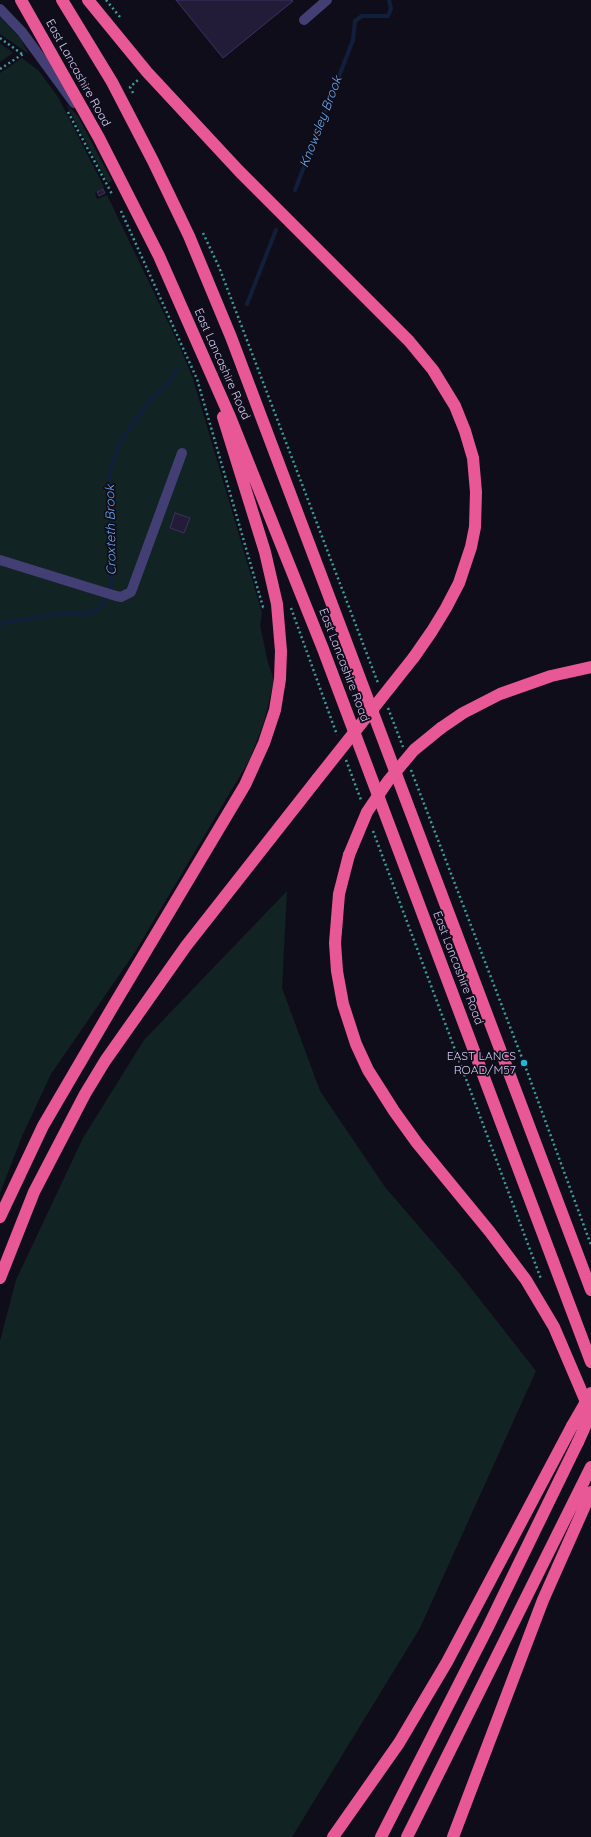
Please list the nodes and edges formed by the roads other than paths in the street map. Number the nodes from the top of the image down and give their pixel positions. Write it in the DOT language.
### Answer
graph roads {
  1 [pos="21,0"];
  2 [pos="62,0"];
  3 [pos="88,0"];
  4 [pos="327,0"];
  5 [pos="0,9"];
  6 [pos="304,20"];
  7 [pos="99,138"];
  8 [pos="202,351"];
  9 [pos="182,453"];
  10 [pos="0,560"];
  11 [pos="591,667"];
  12 [pos="0,1217"];
  13 [pos="0,1278"];
  14 [pos="591,1290"];
  15 [pos="591,1362"];
  16 [pos="591,1393"];
  17 [pos="591,1413"];
  18 [pos="590,1470"];
  19 [pos="591,1492"];
  20 [pos="333,1837"];
  21 [pos="381,1837"];
  22 [pos="407,1837"];
  23 [pos="453,1837"];
  1 -- 7 [label="highway, East Lancashire Road"];
  2 -- 14 [label="highway, East Lancashire Road"];
  3 -- 13 [label="highway, bridge"];
  4 -- 6 [label="street"];
  5 -- 7 [label="street"];
  7 -- 8 [label="highway, East Lancashire Road"];
  8 -- 12 [label="highway"];
  8 -- 15 [label="highway, East Lancashire Road"];
  9 -- 10 [label="street"];
  11 -- 17 [label="highway, bridge"];
  16 -- 20 [label="highway, bridge"];
  17 -- 21 [label="highway, bridge"];
  18 -- 22 [label="highway"];
  19 -- 23 [label="highway"];
}
